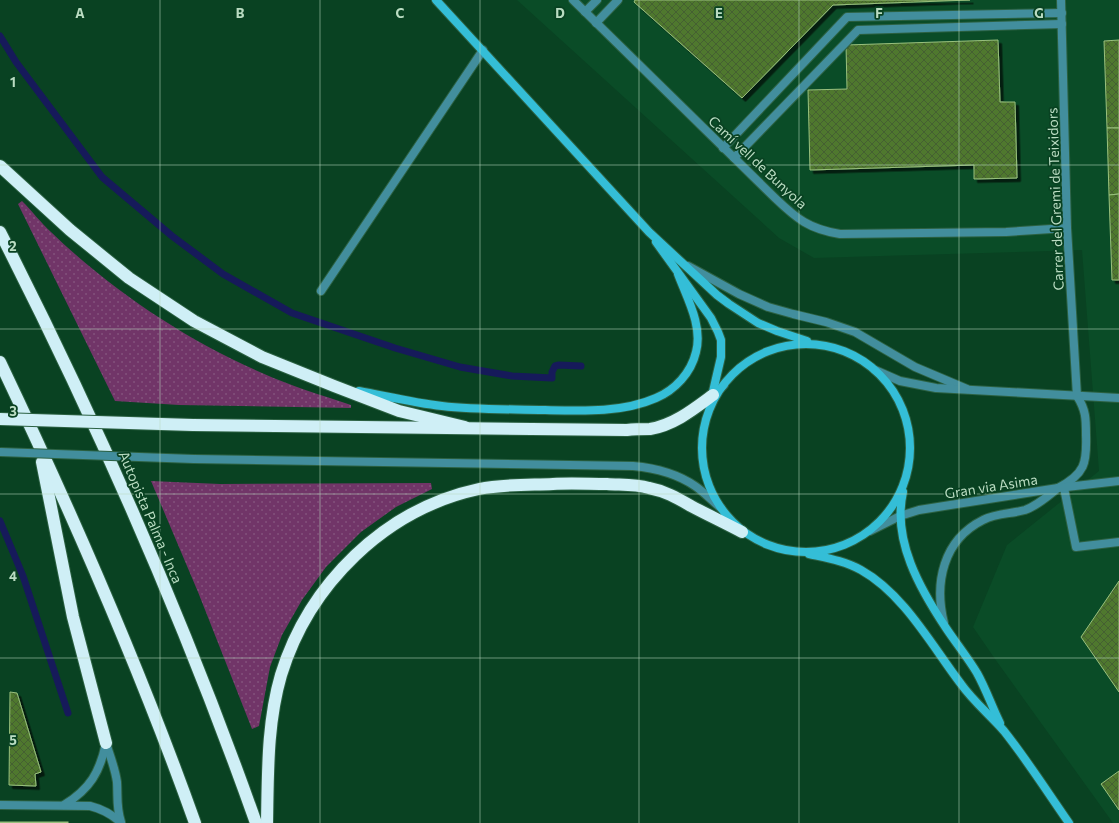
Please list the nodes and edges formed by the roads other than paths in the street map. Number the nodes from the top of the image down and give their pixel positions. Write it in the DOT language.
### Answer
graph roads {
  1 [pos="436,0"];
  2 [pos="573,0"];
  3 [pos="597,0"];
  4 [pos="618,0"];
  5 [pos="1061,0"];
  6 [pos="585,12"];
  7 [pos="1062,13"];
  8 [pos="596,23"];
  9 [pos="1062,24"];
  10 [pos="483,50"];
  11 [pos="723,148"];
  12 [pos="734,158"];
  13 [pos="0,166"];
  14 [pos="1067,228"];
  15 [pos="0,232"];
  16 [pos="649,232"];
  17 [pos="686,265"];
  18 [pos="678,274"];
  19 [pos="321,291"];
  20 [pos="818,344"];
  21 [pos="0,362"];
  22 [pos="875,370"];
  23 [pos="724,385"];
  24 [pos="334,386"];
  25 [pos="972,390"];
  26 [pos="713,394"];
  27 [pos="1077,396"];
  28 [pos="1119,398"];
  29 [pos="708,416"];
  30 [pos="0,419"];
  31 [pos="466,427"];
  32 [pos="37,439"];
  33 [pos="0,452"];
  34 [pos="1119,481"];
  35 [pos="905,483"];
  36 [pos="1062,488"];
  37 [pos="721,508"];
  38 [pos="900,516"];
  39 [pos="870,530"];
  40 [pos="742,532"];
  41 [pos="1119,542"];
  42 [pos="798,552"];
  43 [pos="945,626"];
  44 [pos="1004,731"];
  45 [pos="106,743"];
  46 [pos="0,805"];
  47 [pos="63,806"];
  48 [pos="121,823"];
  49 [pos="195,823"];
  50 [pos="256,823"];
  51 [pos="268,823"];
  52 [pos="1069,823"];
  1 -- 10 [label="main road"];
  2 -- 6 [label="street, Camí vell de Bunyola"];
  3 -- 6 [label="street"];
  4 -- 8 [label="street"];
  5 -- 7 [label="street, Carrer del Gremi de Teixidors"];
  6 -- 8 [label="street, Camí vell de Bunyola"];
  7 -- 9 [label="street, Carrer del Gremi de Teixidors"];
  7 -- 11 [label="street"];
  8 -- 11 [label="street, Camí vell de Bunyola"];
  9 -- 12 [label="street"];
  9 -- 14 [label="street, Carrer del Gremi de Teixidors"];
  10 -- 16 [label="main road"];
  10 -- 19 [label="street"];
  11 -- 12 [label="street, Camí vell de Bunyola"];
  12 -- 14 [label="street, Camí vell de Bunyola"];
  13 -- 24 [label="highway"];
  14 -- 27 [label="street, Carrer del Gremi de Teixidors"];
  15 -- 50 [label="highway, Autopista Palma - Inca"];
  16 -- 17 [label="main road"];
  16 -- 18 [label="main road"];
  17 -- 20 [label="main road"];
  17 -- 25 [label="street"];
  18 -- 24 [label="main road"];
  18 -- 26 [label="main road"];
  20 -- 22 [label="main road"];
  20 -- 23 [label="main road"];
  21 -- 32 [label="highway"];
  22 -- 25 [label="street"];
  22 -- 35 [label="main road"];
  23 -- 26 [label="street"];
  23 -- 29 [label="main road"];
  24 -- 31 [label="highway"];
  25 -- 27 [label="street"];
  26 -- 29 [label="main road"];
  26 -- 31 [label="highway"];
  27 -- 28 [label="street"];
  27 -- 36 [label="street"];
  29 -- 37 [label="main road"];
  30 -- 31 [label="highway, bridge"];
  32 -- 45 [label="highway"];
  32 -- 49 [label="highway"];
  33 -- 37 [label="street, bridge"];
  34 -- 36 [label="street, Gran via Asima"];
  35 -- 38 [label="main road"];
  35 -- 39 [label="main road"];
  36 -- 38 [label="street, Gran via Asima"];
  36 -- 41 [label="street"];
  36 -- 43 [label="street"];
  37 -- 40 [label="main road"];
  38 -- 39 [label="street, Gran via Asima"];
  38 -- 43 [label="main road"];
  39 -- 42 [label="main road"];
  40 -- 42 [label="main road"];
  40 -- 51 [label="highway"];
  42 -- 44 [label="main road"];
  43 -- 44 [label="main road"];
  44 -- 52 [label="main road"];
  45 -- 47 [label="street"];
  45 -- 48 [label="street"];
  46 -- 47 [label="street"];
  47 -- 48 [label="street"];
}
